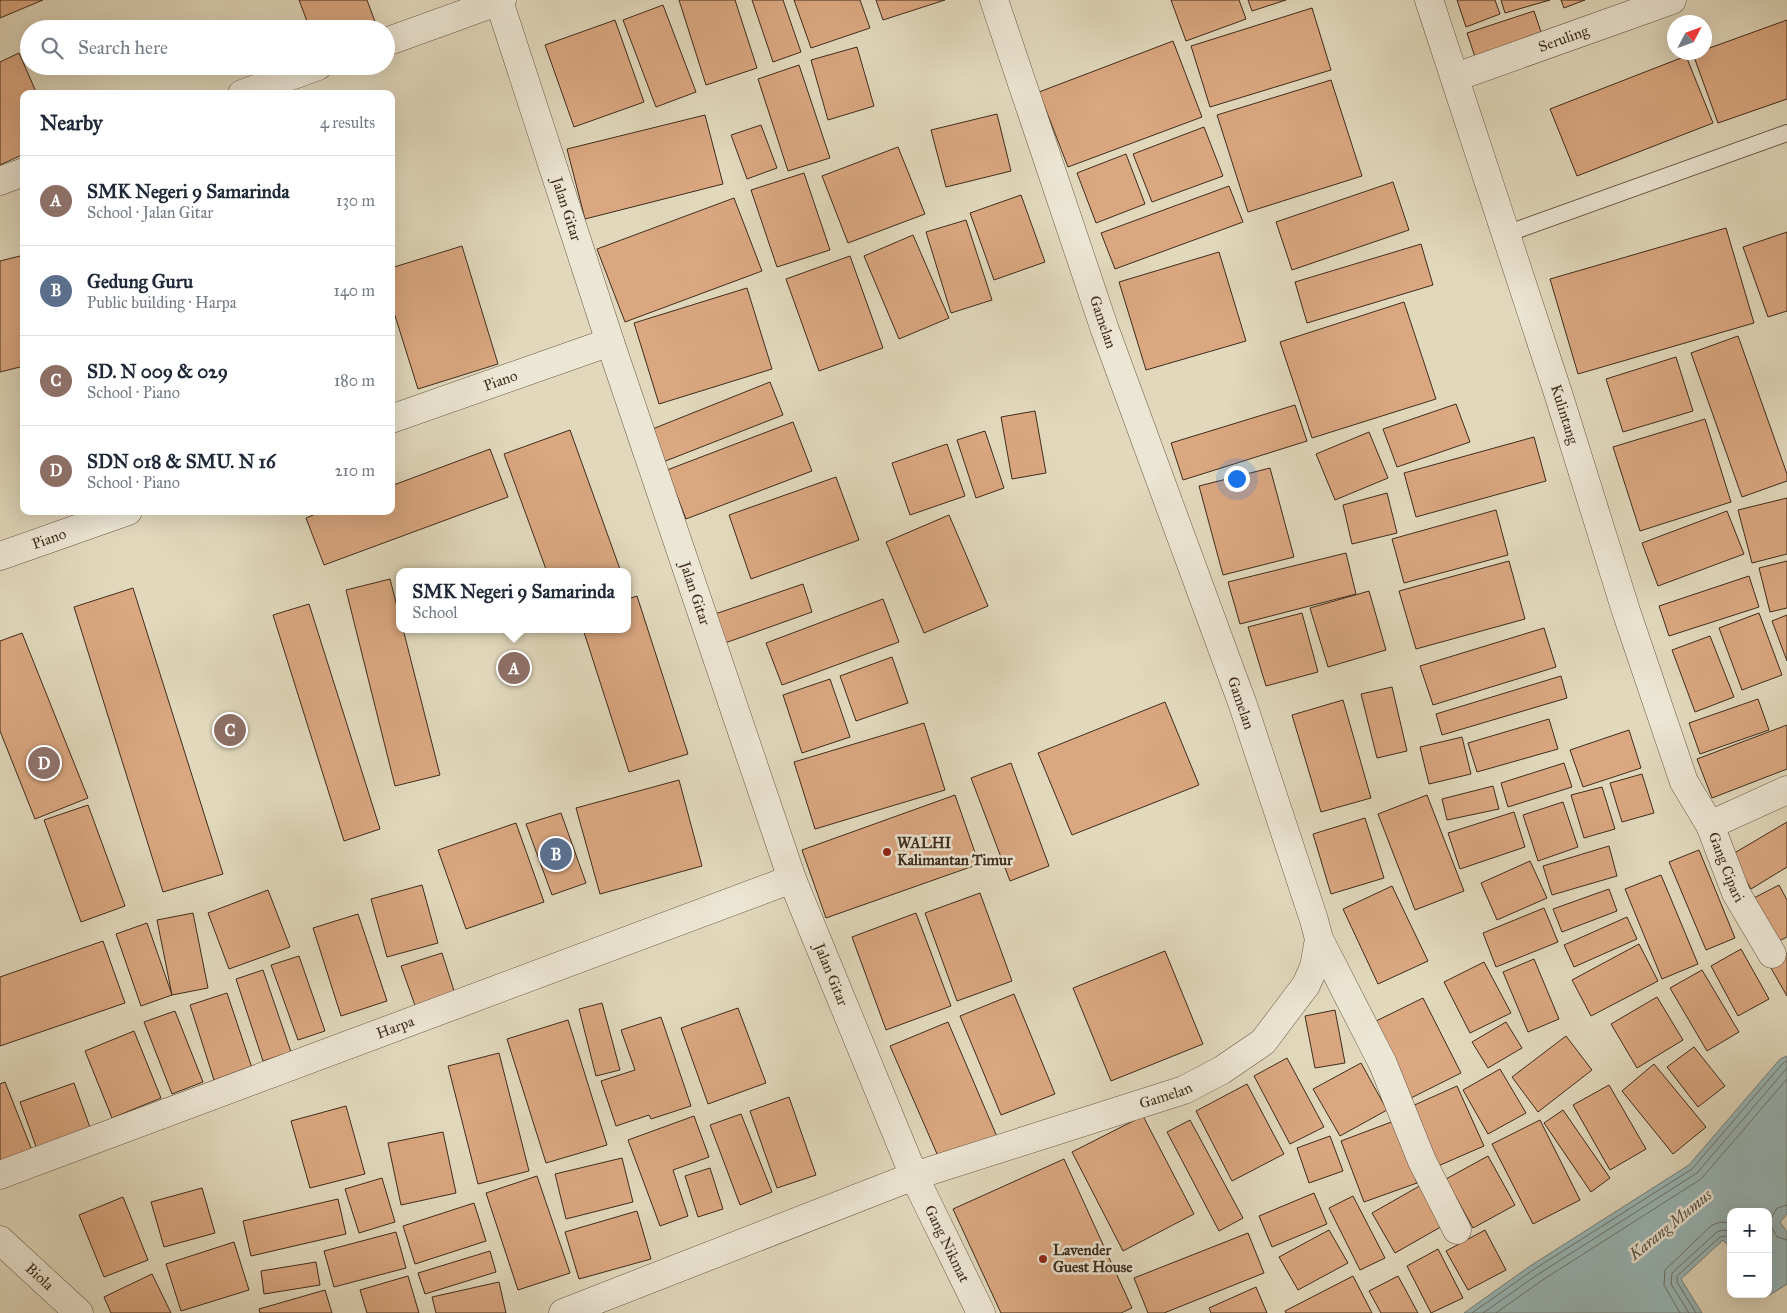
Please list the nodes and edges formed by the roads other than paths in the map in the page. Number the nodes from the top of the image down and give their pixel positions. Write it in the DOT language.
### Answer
graph roads {
  1 [pos="994,0"];
  2 [pos="1429,0"];
  3 [pos="1672,0"];
  4 [pos="501,1"];
  5 [pos="395,39"];
  6 [pos="294,75"];
  7 [pos="1456,77"];
  8 [pos="253,90"];
  9 [pos="1787,133"];
  10 [pos="20,174"];
  11 [pos="0,181"];
  12 [pos="1506,234"];
  13 [pos="610,342"];
  14 [pos="395,418"];
  15 [pos="117,515"];
  16 [pos="0,556"];
  17 [pos="1787,790"];
  18 [pos="1710,825"];
  19 [pos="792,879"];
  20 [pos="1320,939"];
  21 [pos="1772,954"];
  22 [pos="0,1175"];
  23 [pos="914,1176"];
  24 [pos="1457,1230"];
  25 [pos="0,1240"];
  26 [pos="79,1313"];
  27 [pos="563,1313"];
  28 [pos="981,1313"];
  1 -- 20 [label="street, Gamelan"];
  2 -- 7 [label="street, Kulintang"];
  3 -- 7 [label="street, Seruling"];
  4 -- 5 [label="street"];
  4 -- 13 [label="street, Jalan Gitar"];
  6 -- 8 [label="street"];
  7 -- 12 [label="street, Kulintang"];
  9 -- 12 [label="lane"];
  10 -- 11 [label="street"];
  12 -- 18 [label="street, Kulintang"];
  13 -- 14 [label="street, Piano"];
  13 -- 19 [label="street, Jalan Gitar"];
  15 -- 16 [label="street, Piano"];
  17 -- 18 [label="street, Gang Cipari"];
  18 -- 21 [label="street, Gang Cipari"];
  19 -- 22 [label="street, Harpa"];
  19 -- 23 [label="street, Jalan Gitar"];
  20 -- 23 [label="street, Gamelan"];
  20 -- 24 [label="street"];
  23 -- 27 [label="street, Gamelan"];
  23 -- 28 [label="street, Gang Nikmat"];
  25 -- 26 [label="street, Biola"];
}
